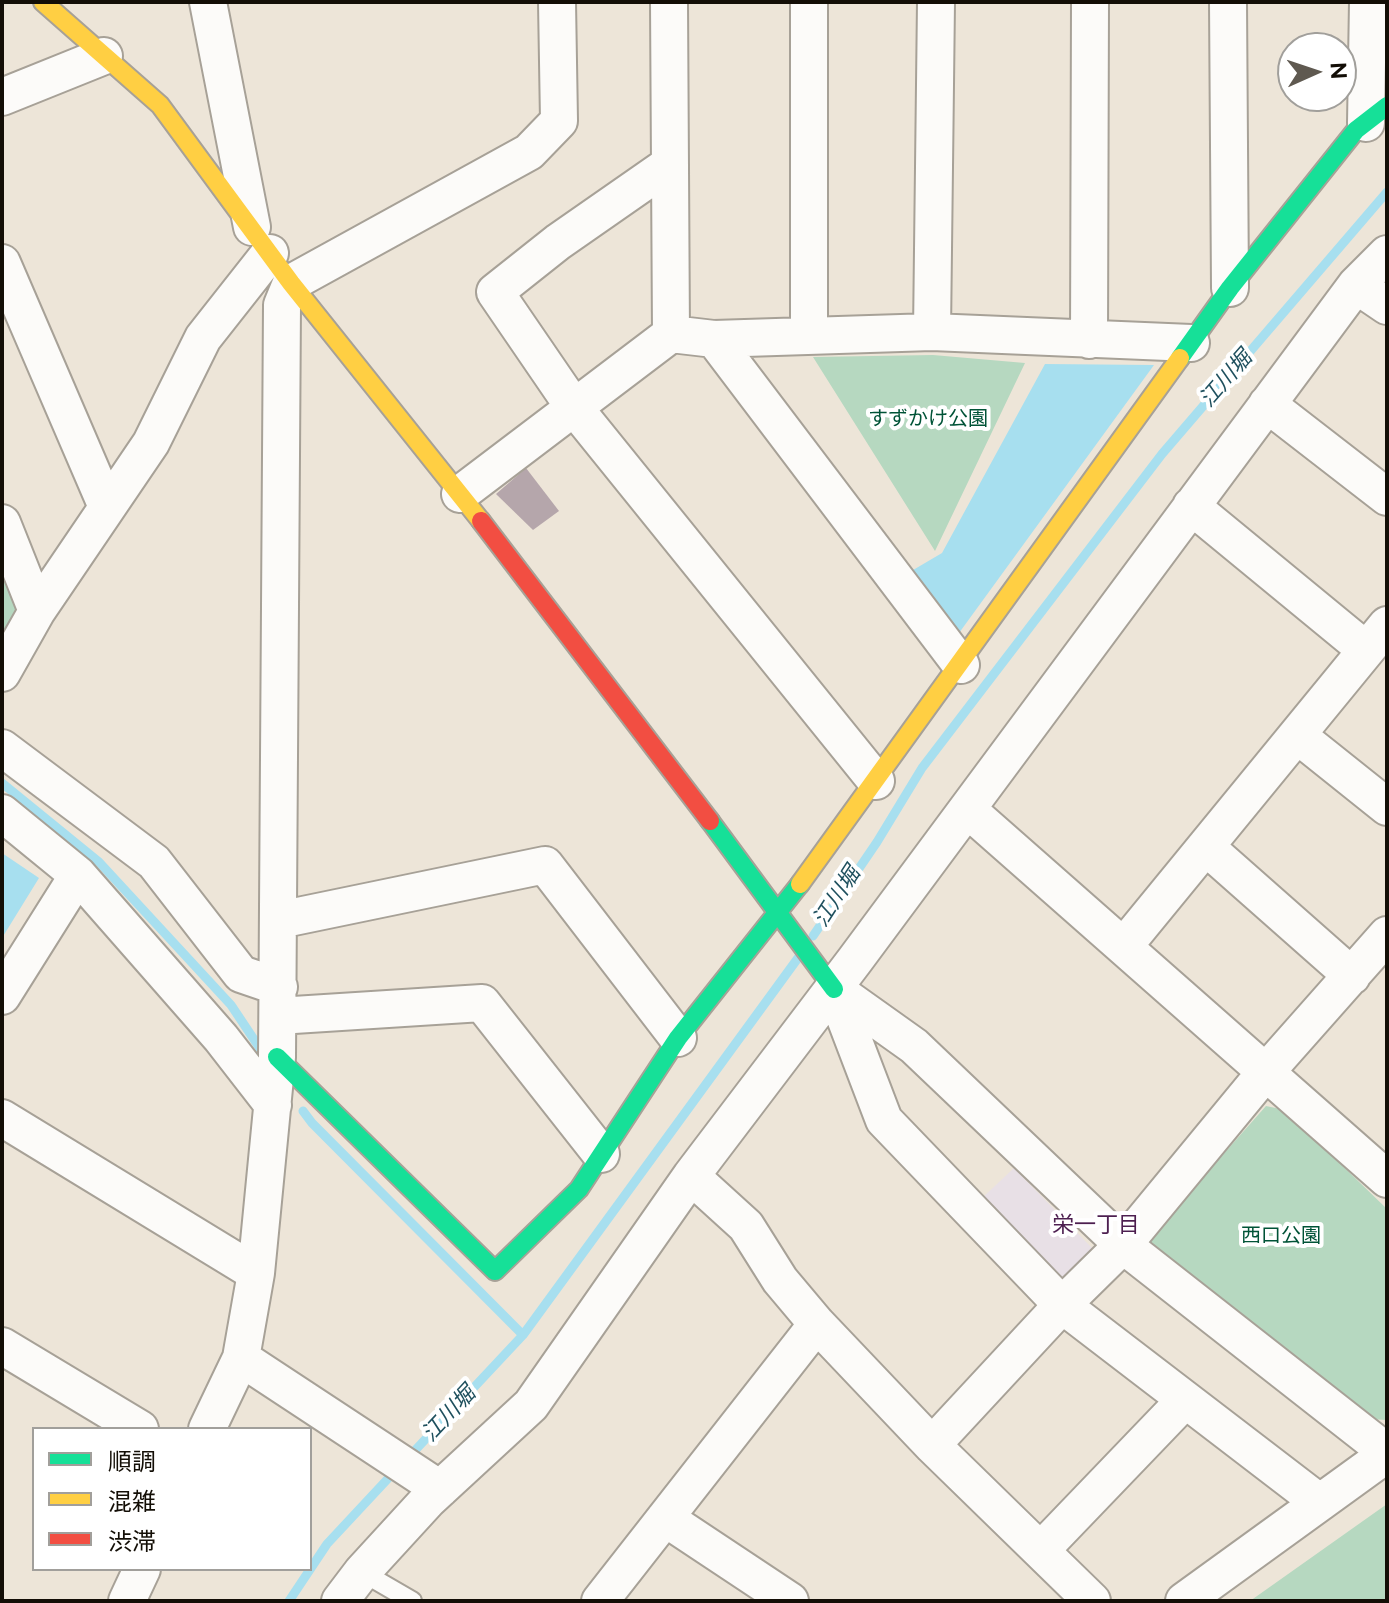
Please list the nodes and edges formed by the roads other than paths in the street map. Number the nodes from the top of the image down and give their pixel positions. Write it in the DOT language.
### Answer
graph roads {
  1 [pos="43,2"];
  2 [pos="208,2"];
  3 [pos="557,2"];
  4 [pos="669,2"];
  5 [pos="809,2"];
  6 [pos="936,2"];
  7 [pos="1090,2"];
  8 [pos="1228,2"];
  9 [pos="1368,2"];
  10 [pos="104,56"];
  11 [pos="2,97"];
  12 [pos="1376,114"];
  13 [pos="670,164"];
  14 [pos="261,240"];
  15 [pos="1387,254"];
  16 [pos="2,263"];
  17 [pos="291,283"];
  18 [pos="1356,285"];
  19 [pos="1230,288"];
  20 [pos="1387,306"];
  21 [pos="932,332"];
  22 [pos="671,334"];
  23 [pos="809,336"];
  24 [pos="714,339"];
  25 [pos="1089,340"];
  26 [pos="1191,343"];
  27 [pos="1267,404"];
  28 [pos="573,406"];
  29 [pos="460,494"];
  30 [pos="1387,497"];
  31 [pos="1191,506"];
  32 [pos="107,507"];
  33 [pos="2,523"];
  34 [pos="37,611"];
  35 [pos="1377,637"];
  36 [pos="961,665"];
  37 [pos="2,673"];
  38 [pos="1297,735"];
  39 [pos="2,748"];
  40 [pos="876,781"];
  41 [pos="1387,807"];
  42 [pos="967,809"];
  43 [pos="2,813"];
  44 [pos="1206,847"];
  45 [pos="78,875"];
  46 [pos="779,912"];
  47 [pos="279,920"];
  48 [pos="1387,935"];
  49 [pos="1124,946"];
  50 [pos="1352,976"];
  51 [pos="834,989"];
  52 [pos="2,996"];
  53 [pos="278,1001"];
  54 [pos="678,1038"];
  55 [pos="277,1057"];
  56 [pos="1264,1074"];
  57 [pos="273,1105"];
  58 [pos="2,1118"];
  59 [pos="601,1154"];
  60 [pos="691,1176"];
  61 [pos="1387,1179"];
  62 [pos="1123,1245"];
  63 [pos="256,1273"];
  64 [pos="1062,1305"];
  65 [pos="817,1324"];
  66 [pos="2,1346"];
  67 [pos="241,1358"];
  68 [pos="1185,1400"];
  69 [pos="137,1427"];
  70 [pos="208,1427"];
  71 [pos="932,1445"];
  72 [pos="1387,1453"];
  73 [pos="440,1489"];
  74 [pos="1319,1502"];
  75 [pos="665,1518"];
  76 [pos="1041,1550"];
  77 [pos="141,1571"];
  78 [pos="362,1572"];
  79 [pos="127,1601"];
  80 [pos="340,1601"];
  81 [pos="412,1601"];
  82 [pos="600,1601"];
  83 [pos="790,1601"];
  84 [pos="1092,1601"];
  85 [pos="1184,1601"];
  1 -- 10 [label="street"];
  2 -- 14 [label="street"];
  3 -- 17 [label="street"];
  4 -- 13 [label="street"];
  5 -- 23 [label="street"];
  6 -- 21 [label="street"];
  7 -- 25 [label="street"];
  8 -- 19 [label="street"];
  9 -- 12 [label="street"];
  10 -- 11 [label="street"];
  10 -- 14 [label="street"];
  12 -- 19 [label="street"];
  13 -- 22 [label="street"];
  13 -- 28 [label="street"];
  14 -- 17 [label="street"];
  14 -- 32 [label="street"];
  15 -- 18 [label="street"];
  16 -- 32 [label="street"];
  17 -- 29 [label="street"];
  17 -- 47 [label="street"];
  18 -- 20 [label="street"];
  18 -- 27 [label="street"];
  19 -- 26 [label="street"];
  21 -- 23 [label="street"];
  21 -- 25 [label="street"];
  22 -- 24 [label="street"];
  22 -- 28 [label="street"];
  23 -- 24 [label="street"];
  24 -- 36 [label="street"];
  25 -- 26 [label="street"];
  26 -- 36 [label="street"];
  27 -- 30 [label="street"];
  27 -- 31 [label="street"];
  28 -- 29 [label="street"];
  28 -- 40 [label="street"];
  29 -- 46 [label="street"];
  31 -- 35 [label="street"];
  31 -- 42 [label="street"];
  32 -- 34 [label="street"];
  33 -- 34 [label="street"];
  34 -- 37 [label="street"];
  35 -- 38 [label="street"];
  36 -- 40 [label="street"];
  38 -- 41 [label="street"];
  38 -- 44 [label="street"];
  39 -- 53 [label="street"];
  40 -- 46 [label="street"];
  42 -- 49 [label="street"];
  42 -- 51 [label="street"];
  43 -- 45 [label="street"];
  44 -- 49 [label="street"];
  44 -- 50 [label="street"];
  45 -- 52 [label="street"];
  45 -- 57 [label="street"];
  46 -- 51 [label="street"];
  46 -- 54 [label="street"];
  47 -- 53 [label="street"];
  47 -- 54 [label="street"];
  48 -- 50 [label="street"];
  49 -- 56 [label="street"];
  50 -- 56 [label="street"];
  51 -- 60 [label="street"];
  51 -- 62 [label="street"];
  51 -- 64 [label="street"];
  53 -- 55 [label="street"];
  53 -- 59 [label="street"];
  54 -- 59 [label="street"];
  55 -- 57 [label="street"];
  55 -- 59 [label="street"];
  56 -- 61 [label="street"];
  56 -- 62 [label="street"];
  57 -- 63 [label="street"];
  58 -- 63 [label="street"];
  60 -- 65 [label="street"];
  60 -- 73 [label="street"];
  62 -- 64 [label="street"];
  62 -- 72 [label="street"];
  63 -- 67 [label="street"];
  64 -- 68 [label="street"];
  64 -- 71 [label="street"];
  65 -- 71 [label="street"];
  65 -- 75 [label="street"];
  66 -- 69 [label="street"];
  67 -- 70 [label="street"];
  67 -- 73 [label="street"];
  68 -- 74 [label="street"];
  68 -- 76 [label="street"];
  71 -- 76 [label="street"];
  72 -- 74 [label="street"];
  73 -- 78 [label="street"];
  74 -- 85 [label="street"];
  75 -- 82 [label="street"];
  75 -- 83 [label="street"];
  76 -- 84 [label="street"];
  77 -- 79 [label="street"];
  78 -- 80 [label="street"];
  78 -- 81 [label="lane"];
}
